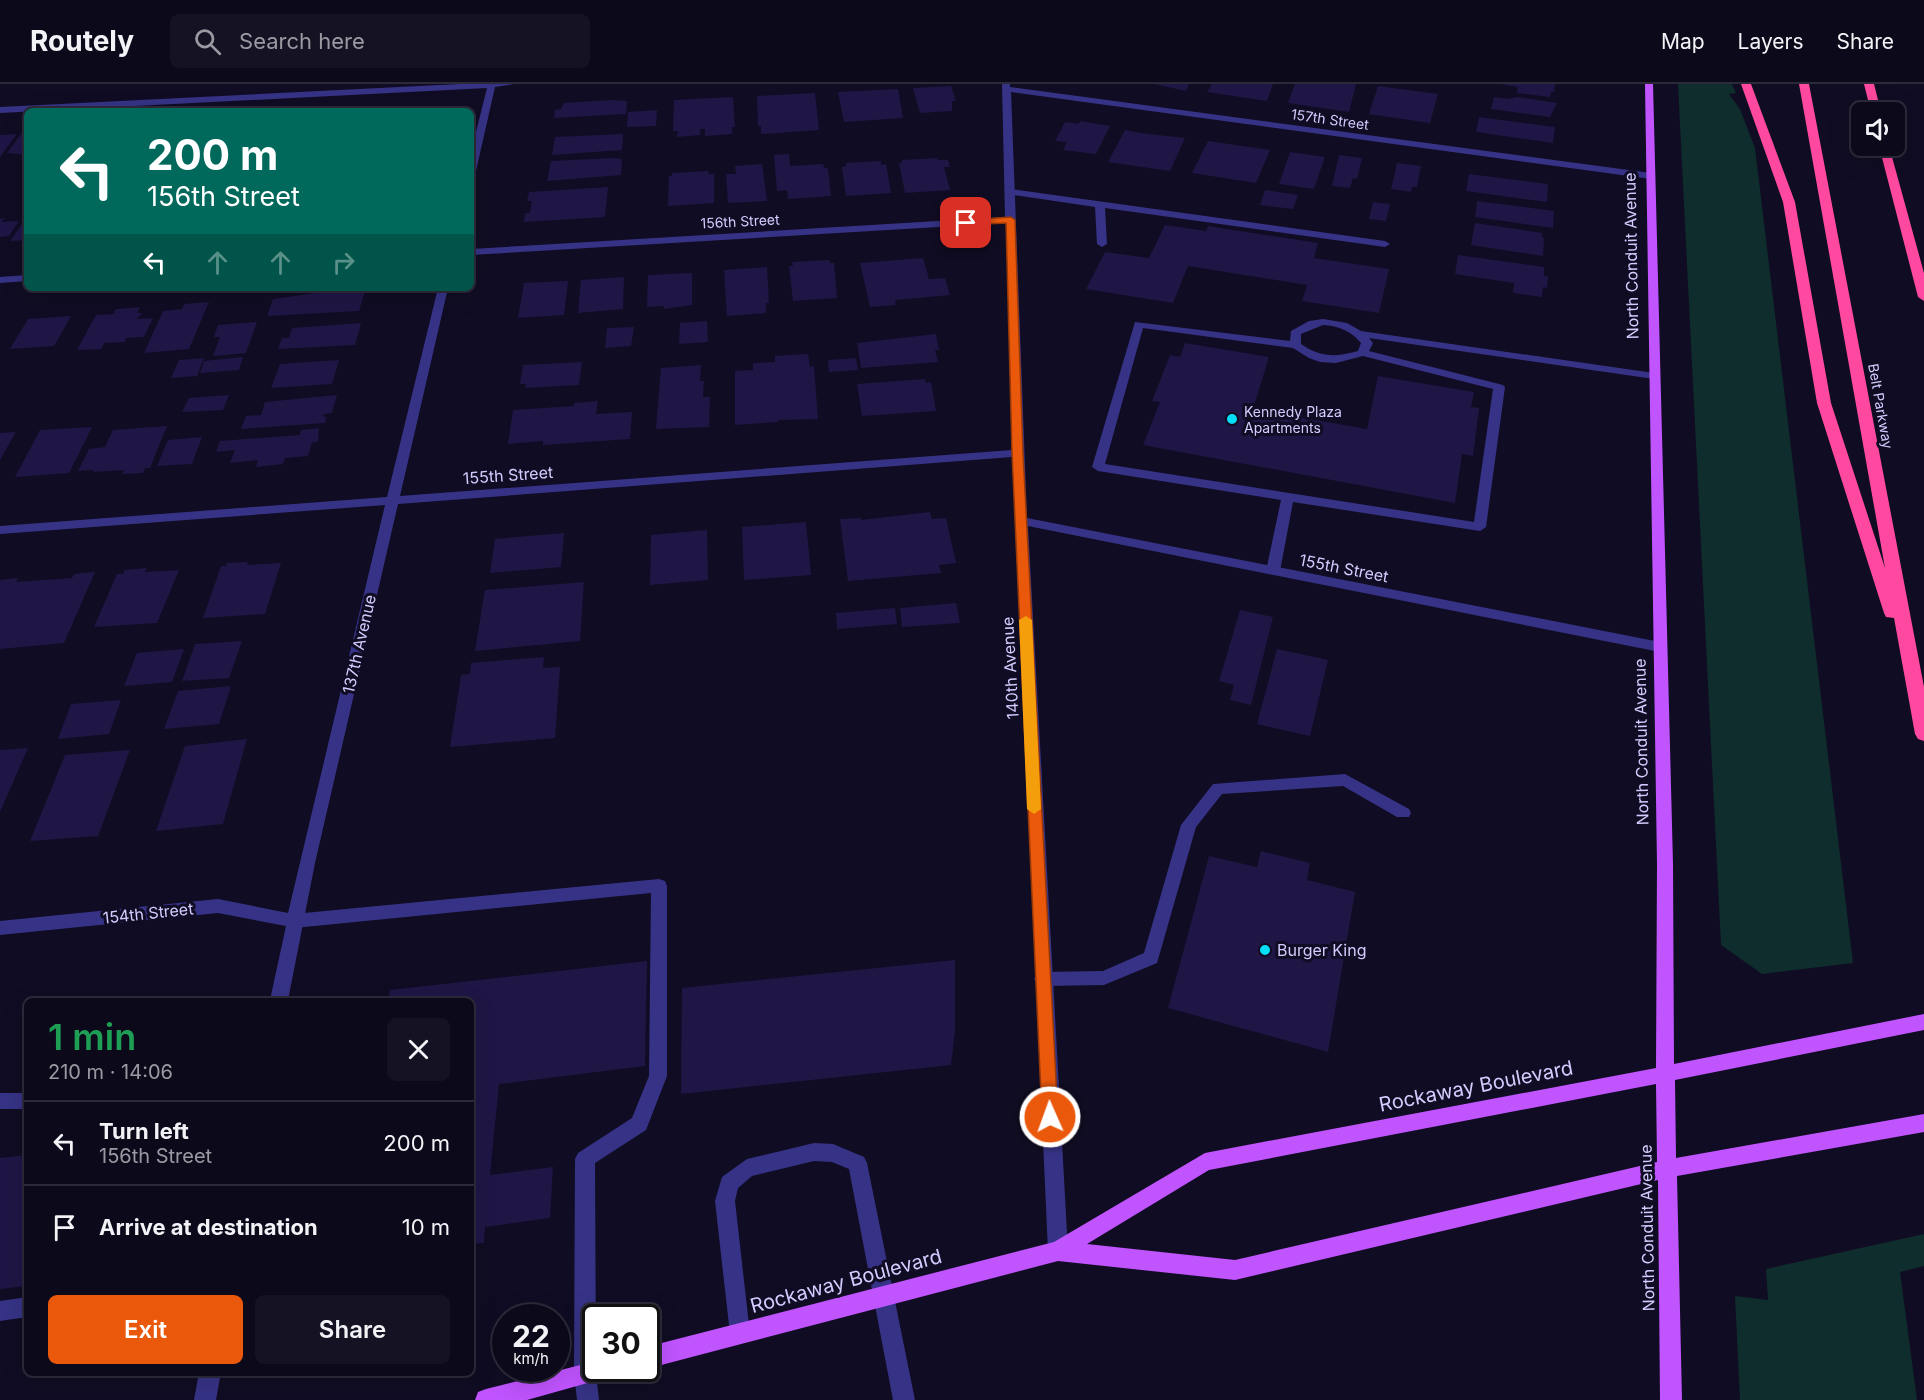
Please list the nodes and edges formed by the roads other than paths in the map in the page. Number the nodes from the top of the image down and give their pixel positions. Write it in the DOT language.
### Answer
graph roads {
  1 [pos="492,84"];
  2 [pos="510,84"];
  3 [pos="1649,84"];
  4 [pos="1746,84"];
  5 [pos="1804,84"];
  6 [pos="1869,84"];
  7 [pos="1006,86"];
  8 [pos="1874,102"];
  9 [pos="38,108"];
  10 [pos="24,109"];
  11 [pos="0,110"];
  12 [pos="1887,156"];
  13 [pos="474,159"];
  14 [pos="1651,176"];
  15 [pos="1010,192"];
  16 [pos="1100,204"];
  17 [pos="1011,220"];
  18 [pos="1102,244"];
  19 [pos="1385,244"];
  20 [pos="474,252"];
  21 [pos="24,278"];
  22 [pos="0,280"];
  23 [pos="442,291"];
  24 [pos="1924,297"];
  25 [pos="1361,334"];
  26 [pos="1296,345"];
  27 [pos="1363,353"];
  28 [pos="1654,376"];
  29 [pos="1018,453"];
  30 [pos="1288,497"];
  31 [pos="393,500"];
  32 [pos="1021,521"];
  33 [pos="0,530"];
  34 [pos="1273,571"];
  35 [pos="1660,647"];
  36 [pos="1914,680"];
  37 [pos="1924,734"];
  38 [pos="1403,813"];
  39 [pos="294,921"];
  40 [pos="0,928"];
  41 [pos="1043,979"];
  42 [pos="279,998"];
  43 [pos="1924,1022"];
  44 [pos="1665,1074"];
  45 [pos="0,1101"];
  46 [pos="24,1101"];
  47 [pos="1924,1123"];
  48 [pos="1667,1169"];
  49 [pos="1058,1251"];
  50 [pos="884,1296"];
  51 [pos="585,1304"];
  52 [pos="24,1307"];
  53 [pos="0,1311"];
  54 [pos="740,1334"];
  55 [pos="660,1354"];
  56 [pos="582,1375"];
  57 [pos="209,1376"];
  58 [pos="586,1382"];
  59 [pos="205,1400"];
  60 [pos="486,1400"];
  61 [pos="588,1400"];
  62 [pos="904,1400"];
  63 [pos="1671,1400"];
  1 -- 2 [label="street"];
  1 -- 9 [label="street"];
  1 -- 13 [label="street"];
  3 -- 14 [label="main road, North Conduit Avenue"];
  4 -- 36 [label="highway"];
  5 -- 36 [label="highway, Belt Parkway"];
  6 -- 8 [label="highway"];
  7 -- 14 [label="street, 157th Street"];
  7 -- 15 [label="street, 140th Avenue"];
  10 -- 11 [label="street"];
  12 -- 24 [label="highway"];
  14 -- 28 [label="main road, North Conduit Avenue"];
  15 -- 16 [label="street"];
  15 -- 17 [label="street, 140th Avenue"];
  16 -- 18 [label="street"];
  16 -- 19 [label="street"];
  17 -- 20 [label="street, 156th Street"];
  17 -- 29 [label="street, 140th Avenue"];
  21 -- 22 [label="street"];
  23 -- 31 [label="street, 137th Avenue"];
  25 -- 26 [label="street"];
  25 -- 27 [label="street"];
  25 -- 28 [label="street"];
  26 -- 27 [label="street"];
  26 -- 30 [label="street"];
  27 -- 30 [label="street"];
  28 -- 35 [label="main road, North Conduit Avenue"];
  29 -- 31 [label="street, 155th Street"];
  29 -- 32 [label="street, 140th Avenue"];
  30 -- 34 [label="street"];
  31 -- 33 [label="street, 155th Street"];
  31 -- 39 [label="street, 137th Avenue"];
  32 -- 34 [label="street, 155th Street"];
  32 -- 41 [label="street, 140th Avenue"];
  34 -- 35 [label="street, 155th Street"];
  35 -- 44 [label="main road, North Conduit Avenue"];
  36 -- 37 [label="highway, Belt Parkway"];
  38 -- 41 [label="street"];
  39 -- 40 [label="street, 154th Street"];
  39 -- 42 [label="street, 137th Avenue"];
  39 -- 51 [label="street, 154th Street"];
  41 -- 49 [label="street, 140th Avenue"];
  43 -- 44 [label="main road, Rockaway Boulevard"];
  44 -- 48 [label="main road, North Conduit Avenue"];
  44 -- 49 [label="main road, Rockaway Boulevard"];
  45 -- 46 [label="street"];
  47 -- 48 [label="main road, Rockaway Boulevard"];
  48 -- 49 [label="main road, Rockaway Boulevard"];
  48 -- 63 [label="main road, North Conduit Avenue"];
  49 -- 50 [label="main road, Rockaway Boulevard"];
  50 -- 54 [label="main road, Rockaway Boulevard"];
  50 -- 54 [label="street"];
  50 -- 62 [label="street"];
  52 -- 53 [label="street"];
  54 -- 55 [label="main road, Rockaway Boulevard"];
  56 -- 60 [label="main road"];
  57 -- 59 [label="street"];
  58 -- 61 [label="street"];
}
